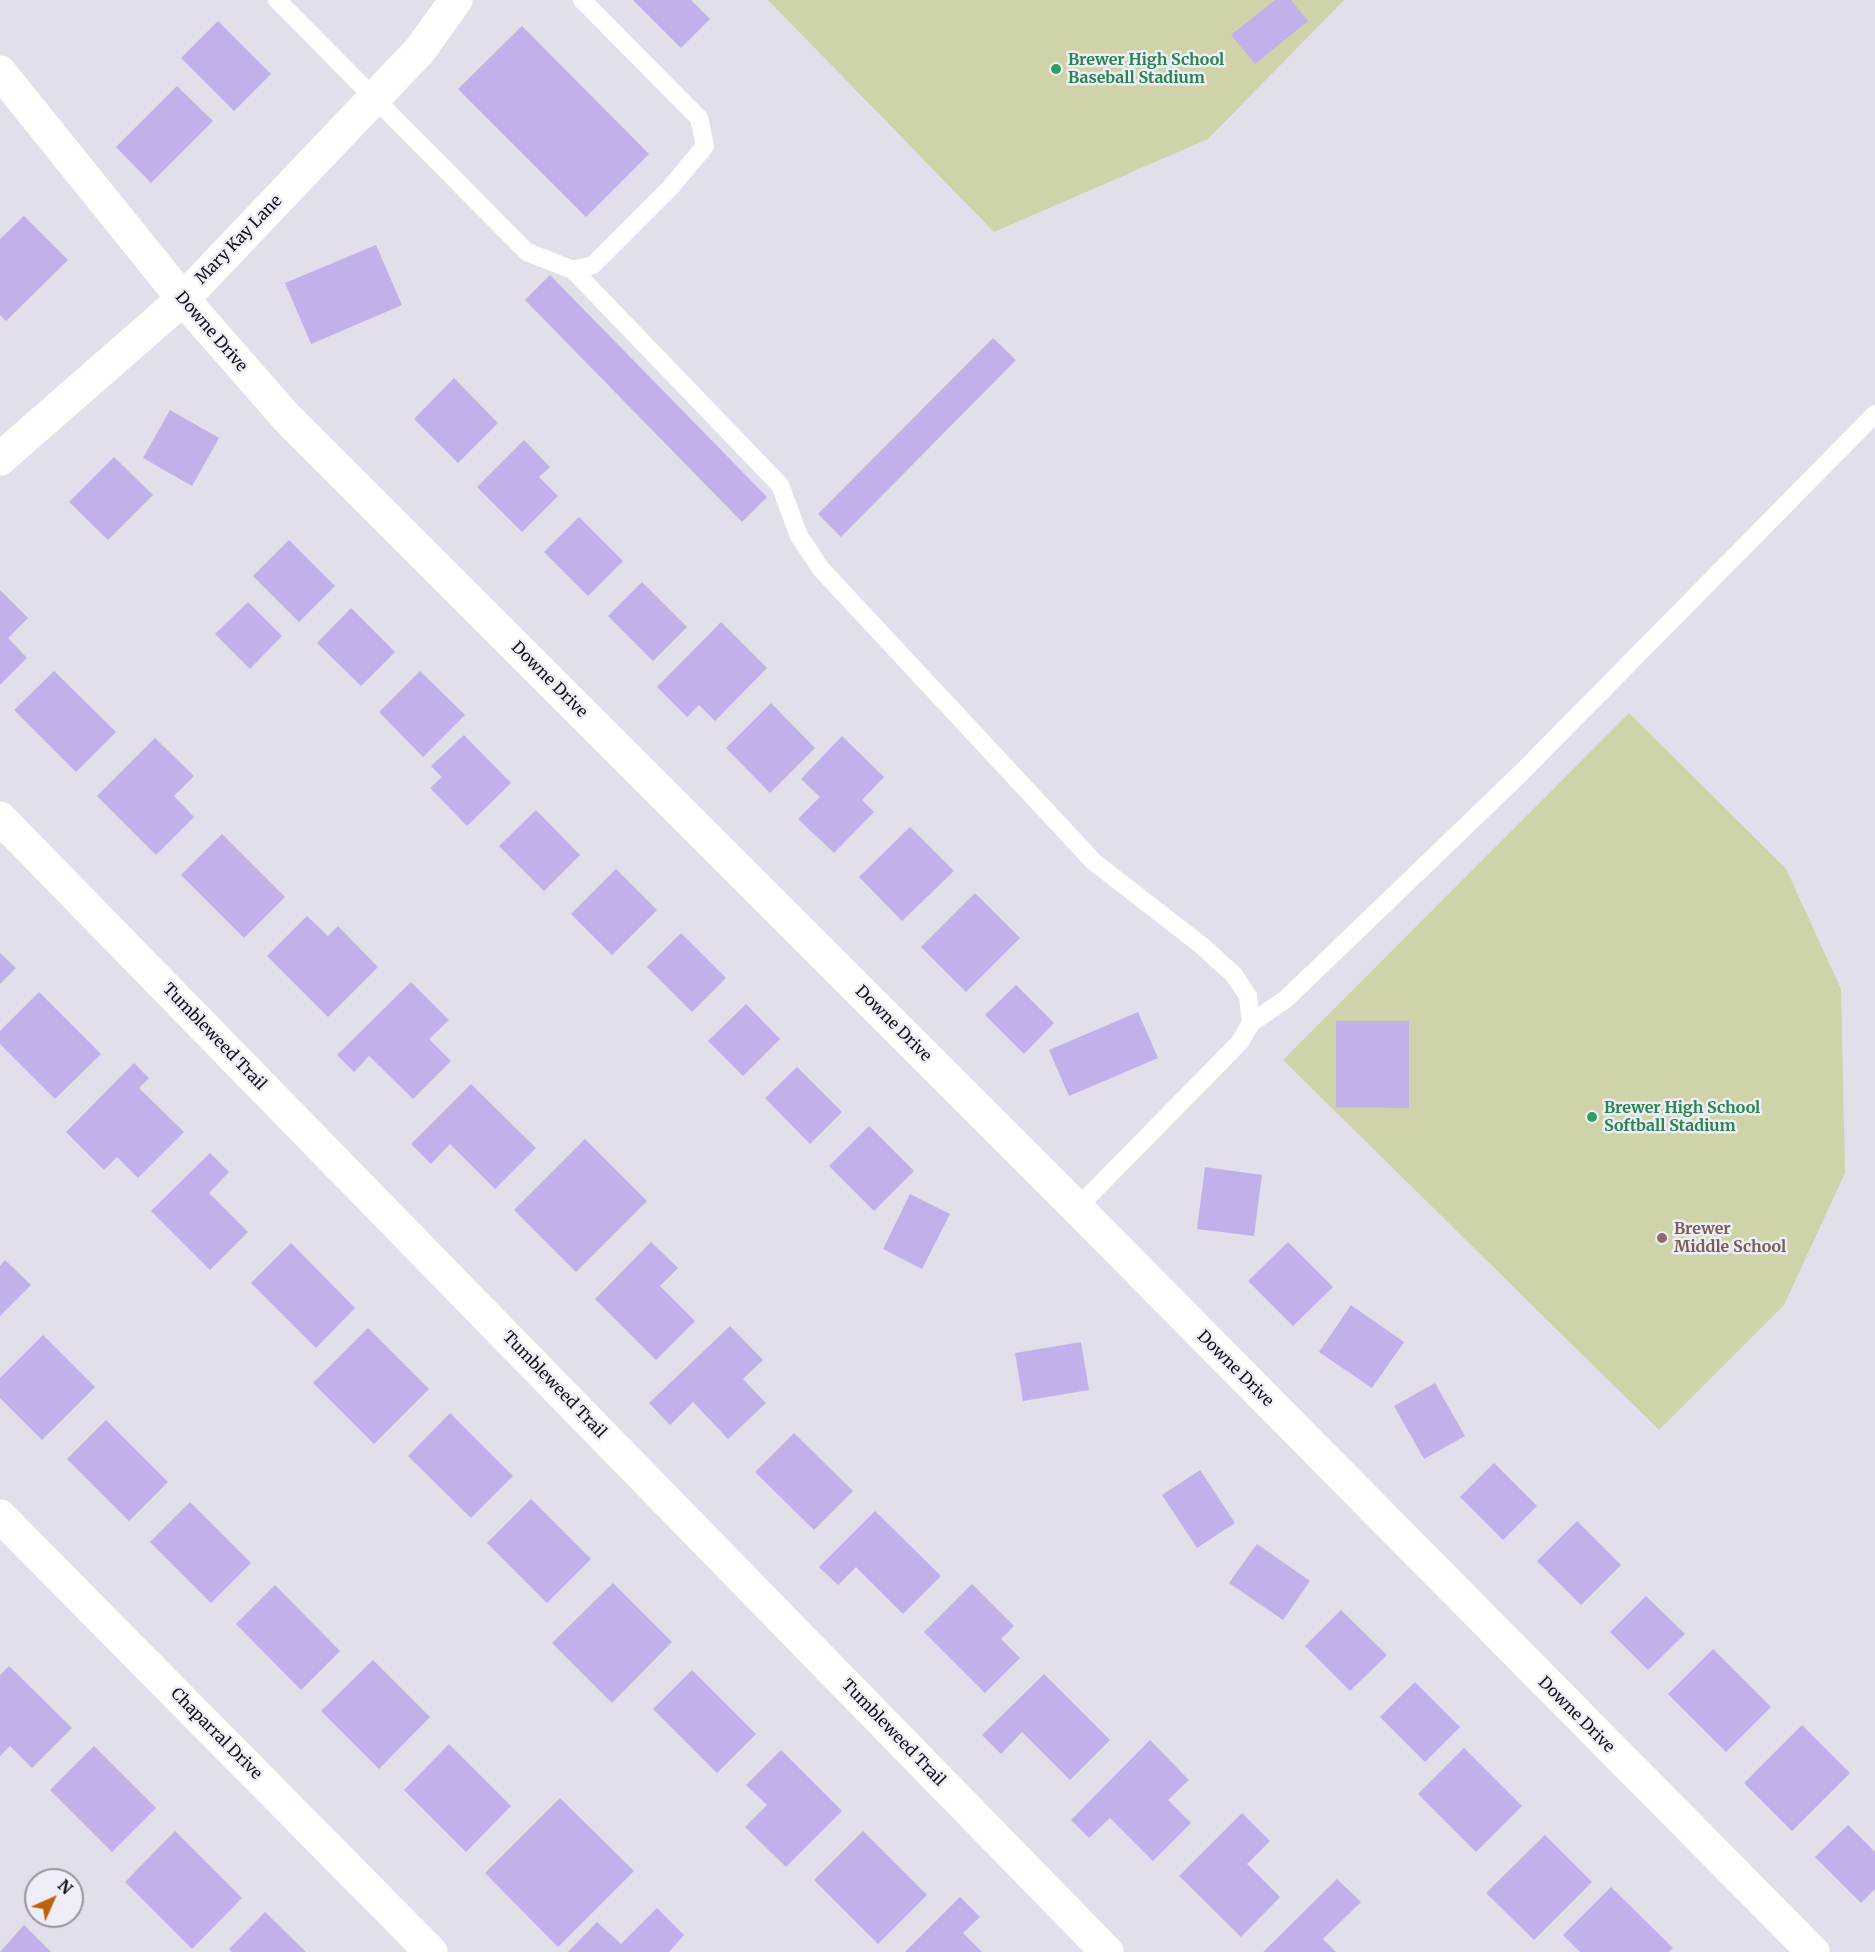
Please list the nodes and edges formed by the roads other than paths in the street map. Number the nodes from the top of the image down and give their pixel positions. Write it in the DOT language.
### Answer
graph roads {
  1 [pos="277,0"];
  2 [pos="456,0"];
  3 [pos="582,0"];
  4 [pos="0,72"];
  5 [pos="373,99"];
  6 [pos="573,270"];
  7 [pos="183,299"];
  8 [pos="1875,414"];
  9 [pos="0,459"];
  10 [pos="0,818"];
  11 [pos="1251,1023"];
  12 [pos="1077,1208"];
  13 [pos="0,1516"];
  14 [pos="431,1952"];
  15 [pos="1107,1952"];
  16 [pos="1813,1952"];
  1 -- 5 [label="lane"];
  2 -- 5 [label="street, Mary Kay Lane"];
  3 -- 6 [label="lane"];
  4 -- 7 [label="street, Downe Drive"];
  5 -- 6 [label="lane"];
  5 -- 7 [label="street, Mary Kay Lane"];
  6 -- 11 [label="lane"];
  7 -- 9 [label="street, Mary Kay Lane"];
  7 -- 12 [label="street, Downe Drive"];
  8 -- 11 [label="lane"];
  10 -- 15 [label="street, Tumbleweed Trail"];
  11 -- 12 [label="lane"];
  12 -- 16 [label="street, Downe Drive"];
  13 -- 14 [label="street, Chaparral Drive"];
}
